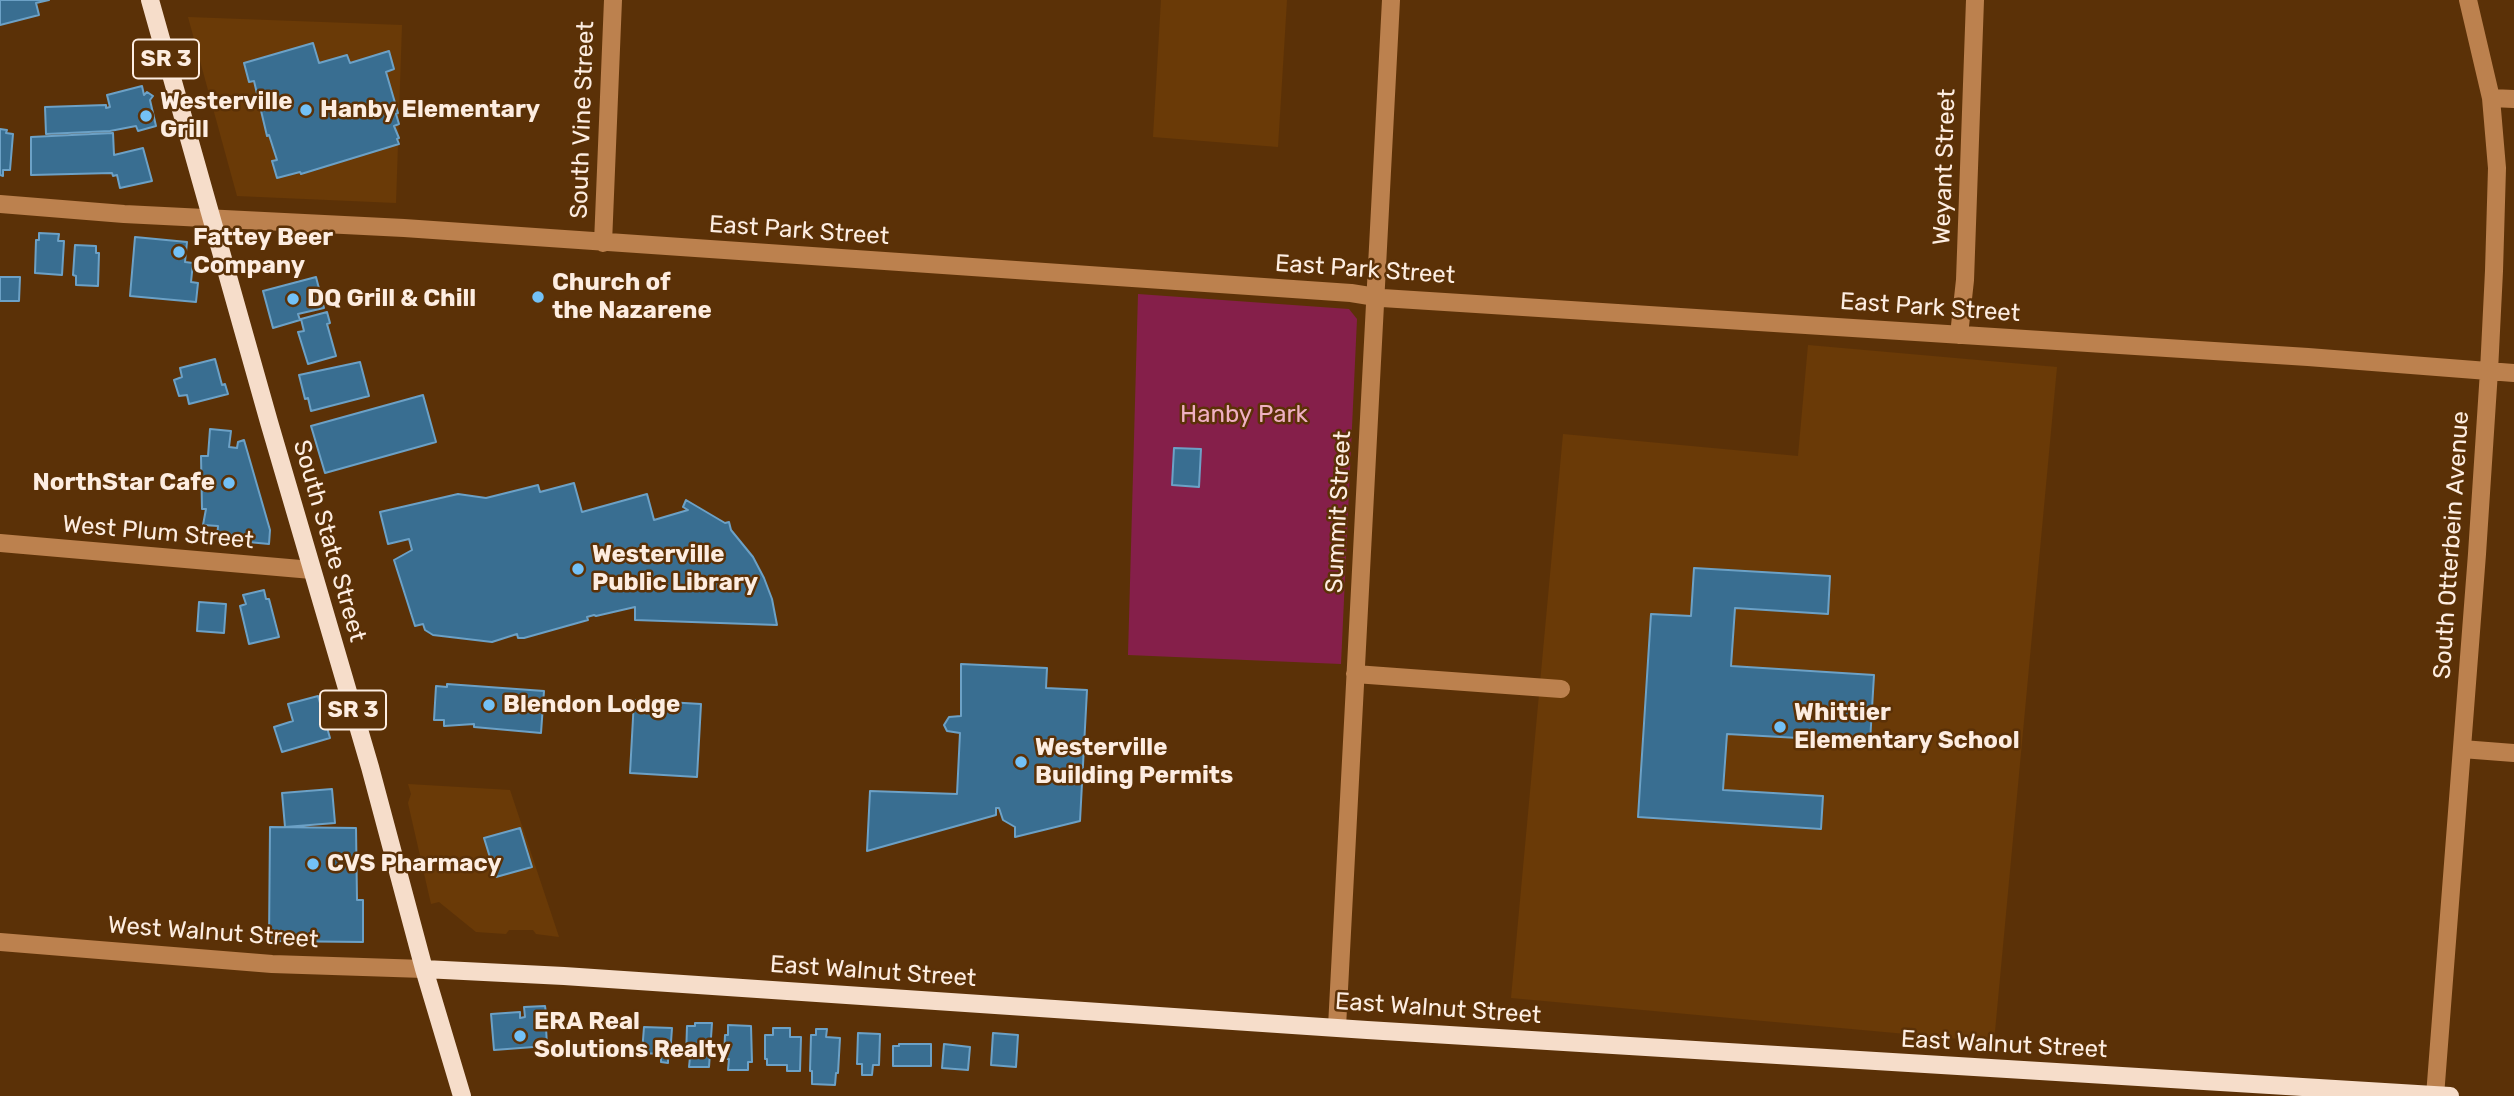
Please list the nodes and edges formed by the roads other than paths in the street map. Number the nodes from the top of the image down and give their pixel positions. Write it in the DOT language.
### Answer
graph roads {
  1 [pos="150,0"];
  2 [pos="613,0"];
  3 [pos="1391,0"];
  4 [pos="1975,0"];
  5 [pos="2468,0"];
  6 [pos="2491,98"];
  7 [pos="2514,99"];
  8 [pos="0,204"];
  9 [pos="212,219"];
  10 [pos="603,243"];
  11 [pos="1375,296"];
  12 [pos="1959,335"];
  13 [pos="2489,371"];
  14 [pos="2514,373"];
  15 [pos="0,543"];
  16 [pos="312,570"];
  17 [pos="1355,674"];
  18 [pos="1562,689"];
  19 [pos="2462,749"];
  20 [pos="2514,752"];
  21 [pos="0,942"];
  22 [pos="424,969"];
  23 [pos="1337,1027"];
  24 [pos="462,1096"];
  25 [pos="2435,1096"];
  26 [pos="2450,1096"];
  1 -- 9 [label="main road, South State Street / SR 3"];
  2 -- 10 [label="street, South Vine Street"];
  3 -- 11 [label="street, Summit Street"];
  4 -- 12 [label="street, Weyant Street"];
  5 -- 6 [label="street, South Otterbein Avenue"];
  6 -- 7 [label="street"];
  6 -- 13 [label="street, South Otterbein Avenue"];
  8 -- 9 [label="street, East Park Street"];
  9 -- 10 [label="street, East Park Street"];
  9 -- 16 [label="main road, South State Street / SR 3"];
  10 -- 11 [label="street, East Park Street"];
  11 -- 12 [label="street, East Park Street"];
  11 -- 17 [label="street, Summit Street"];
  12 -- 13 [label="street, East Park Street"];
  13 -- 14 [label="street, East Park Street"];
  13 -- 19 [label="street, South Otterbein Avenue"];
  15 -- 16 [label="street, West Plum Street"];
  16 -- 22 [label="main road, South State Street / SR 3"];
  17 -- 18 [label="street"];
  17 -- 23 [label="street, Summit Street"];
  19 -- 20 [label="street"];
  19 -- 25 [label="street, South Otterbein Avenue"];
  21 -- 22 [label="street, West Walnut Street"];
  22 -- 23 [label="main road, East Walnut Street"];
  22 -- 24 [label="main road, South State Street / SR 3"];
  23 -- 25 [label="main road, East Walnut Street"];
  25 -- 26 [label="main road, East Walnut Street"];
}
